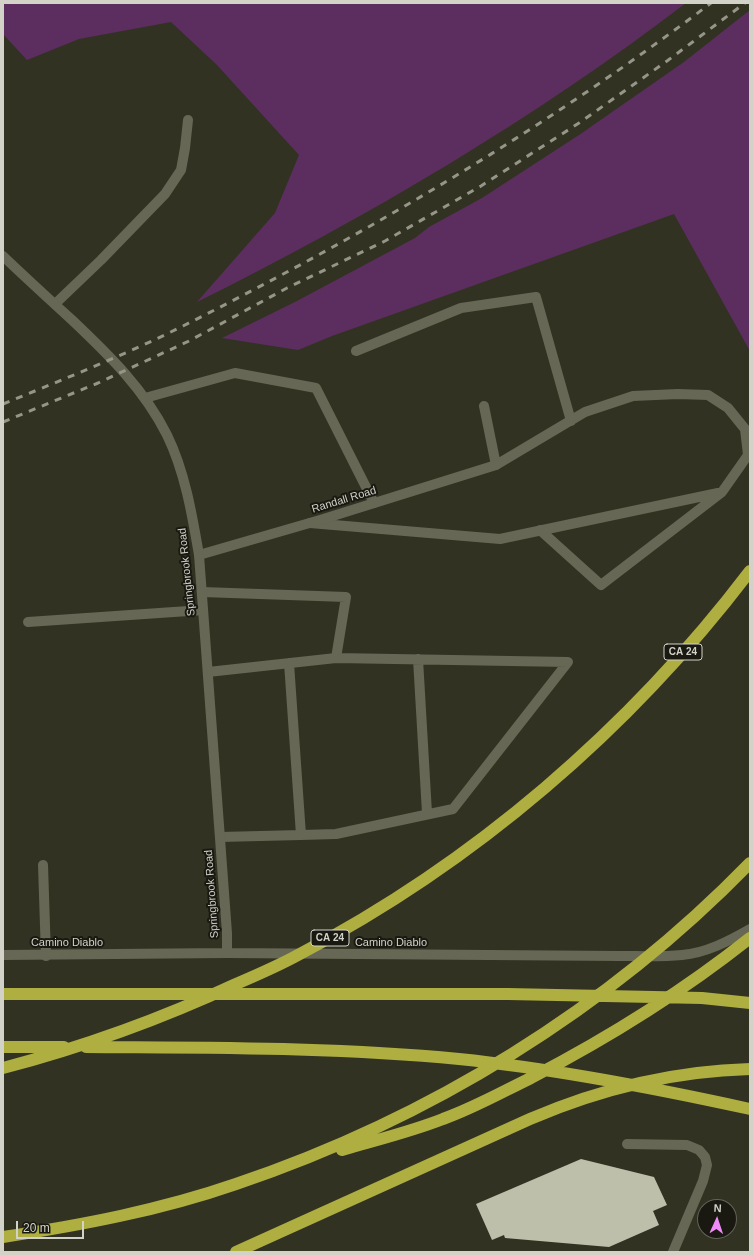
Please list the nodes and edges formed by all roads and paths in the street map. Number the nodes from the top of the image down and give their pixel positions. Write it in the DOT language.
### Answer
graph roads {
  1 [pos="188,120"];
  2 [pos="3,256"];
  3 [pos="55,304"];
  4 [pos="356,351"];
  5 [pos="145,398"];
  6 [pos="484,406"];
  7 [pos="570,421"];
  8 [pos="496,466"];
  9 [pos="722,492"];
  10 [pos="374,503"];
  11 [pos="308,523"];
  12 [pos="540,530"];
  13 [pos="199,555"];
  14 [pos="750,571"];
  15 [pos="202,592"];
  16 [pos="203,610"];
  17 [pos="28,622"];
  18 [pos="336,658"];
  19 [pos="418,659"];
  20 [pos="289,663"];
  21 [pos="208,672"];
  22 [pos="427,813"];
  23 [pos="301,835"];
  24 [pos="220,837"];
  25 [pos="750,863"];
  26 [pos="43,865"];
  27 [pos="750,929"];
  28 [pos="750,938"];
  29 [pos="227,953"];
  30 [pos="3,956"];
  31 [pos="46,956"];
  32 [pos="3,994"];
  33 [pos="750,1003"];
  34 [pos="3,1047"];
  35 [pos="3,1068"];
  36 [pos="750,1069"];
  37 [pos="750,1109"];
  38 [pos="627,1144"];
  39 [pos="280,1169"];
  40 [pos="3,1237"];
  41 [pos="236,1252"];
  42 [pos="673,1252"];
  1 -- 3 [label="street"];
  2 -- 3 [label="street, Springbrook Road"];
  3 -- 5 [label="street, Springbrook Road"];
  4 -- 7 [label="street"];
  5 -- 10 [label="street"];
  5 -- 13 [label="street, Springbrook Road"];
  6 -- 8 [label="street"];
  7 -- 8 [label="street, Randall Road"];
  7 -- 9 [label="street, Randall Road"];
  8 -- 10 [label="street, Randall Road"];
  9 -- 12 [label="street"];
  9 -- 12 [label="street, Randall Road"];
  10 -- 11 [label="street, Randall Road"];
  11 -- 12 [label="street"];
  11 -- 13 [label="street, Randall Road"];
  13 -- 15 [label="street, Springbrook Road"];
  14 -- 35 [label="highway, CA 24"];
  15 -- 16 [label="street, Springbrook Road"];
  15 -- 18 [label="street"];
  16 -- 17 [label="street"];
  16 -- 21 [label="street, Springbrook Road"];
  18 -- 19 [label="street"];
  18 -- 20 [label="street"];
  19 -- 22 [label="street"];
  19 -- 22 [label="street"];
  20 -- 21 [label="street"];
  20 -- 23 [label="street"];
  21 -- 24 [label="street, Springbrook Road"];
  22 -- 23 [label="street"];
  23 -- 24 [label="street"];
  24 -- 29 [label="street, Springbrook Road"];
  25 -- 39 [label="highway"];
  26 -- 31 [label="street"];
  27 -- 29 [label="street, Camino Diablo"];
  28 -- 39 [label="highway"];
  29 -- 31 [label="street, Camino Diablo"];
  30 -- 31 [label="street, Camino Diablo"];
  32 -- 33 [label="highway"];
  34 -- 37 [label="highway"];
  36 -- 41 [label="highway"];
  38 -- 42 [label="street"];
  39 -- 40 [label="highway"];
}
